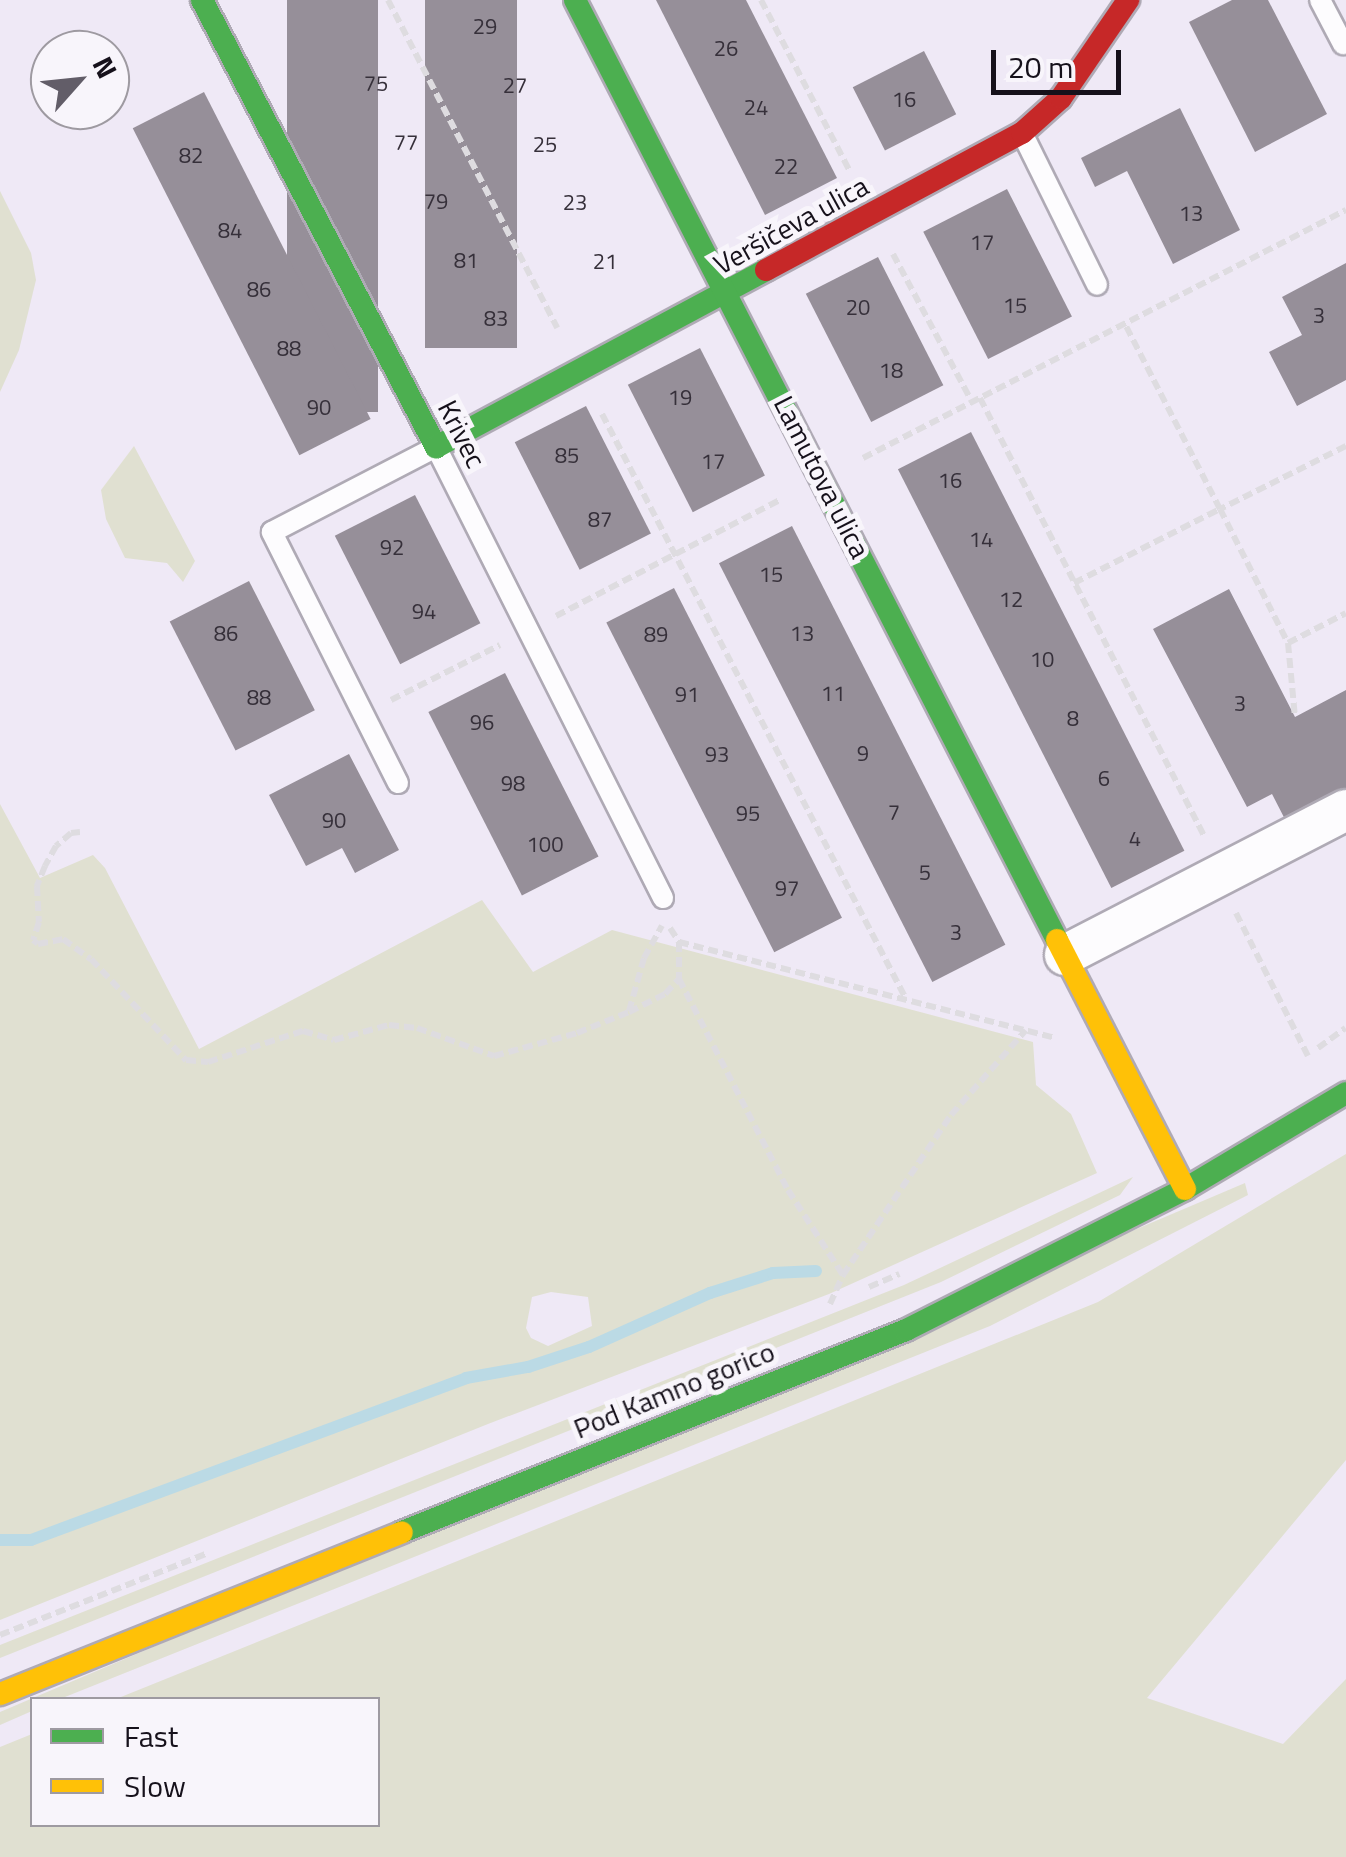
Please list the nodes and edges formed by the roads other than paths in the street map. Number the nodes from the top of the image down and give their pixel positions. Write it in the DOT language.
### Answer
graph roads {
  1 [pos="202,0"];
  2 [pos="576,0"];
  3 [pos="1128,0"];
  4 [pos="1320,0"];
  5 [pos="1343,44"];
  6 [pos="1022,133"];
  7 [pos="1097,286"];
  8 [pos="728,294"];
  9 [pos="436,447"];
  10 [pos="398,783"];
  11 [pos="1346,810"];
  12 [pos="662,898"];
  13 [pos="1065,954"];
  14 [pos="1346,1093"];
  15 [pos="1185,1189"];
  16 [pos="0,1694"];
  1 -- 9 [label="street, Krivec"];
  2 -- 8 [label="street, Lamutova ulica"];
  3 -- 6 [label="street, Veršičeva ulica"];
  4 -- 5 [label="lane"];
  6 -- 7 [label="lane"];
  6 -- 8 [label="street, Veršičeva ulica"];
  8 -- 9 [label="street, Veršičeva ulica"];
  8 -- 13 [label="street, Lamutova ulica"];
  9 -- 10 [label="lane"];
  9 -- 12 [label="lane, Krivec"];
  11 -- 13 [label="street"];
  13 -- 15 [label="street, Lamutova ulica"];
  14 -- 15 [label="street, Pod Kamno gorico"];
  15 -- 16 [label="street, Pod Kamno gorico"];
}
